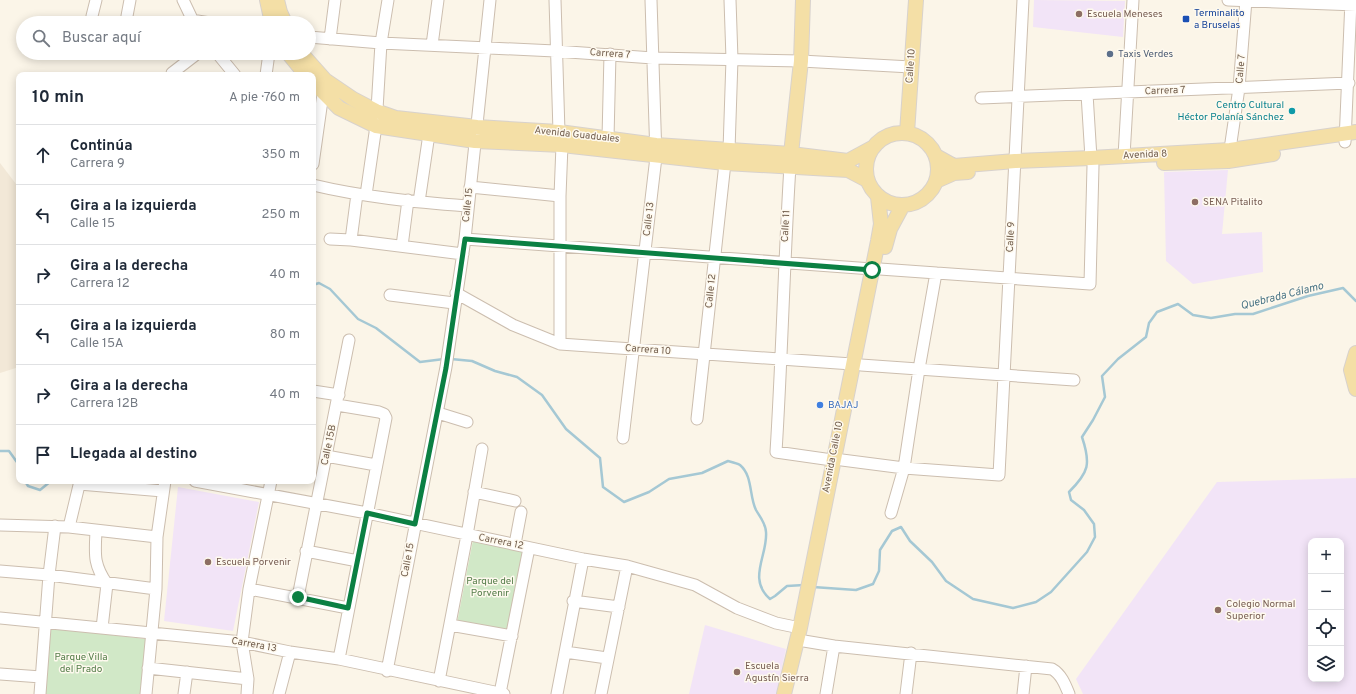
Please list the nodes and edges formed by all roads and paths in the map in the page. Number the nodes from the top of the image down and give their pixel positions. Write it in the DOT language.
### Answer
graph roads {
  1 [pos="96,0"];
  2 [pos="130,0"];
  3 [pos="183,0"];
  4 [pos="267,0"];
  5 [pos="277,0"];
  6 [pos="334,0"];
  7 [pos="388,0"];
  8 [pos="438,0"];
  9 [pos="490,0"];
  10 [pos="555,0"];
  11 [pos="651,0"];
  12 [pos="730,0"];
  13 [pos="803,0"];
  14 [pos="916,0"];
  15 [pos="1022,0"];
  16 [pos="1133,0"];
  17 [pos="1228,0"];
  18 [pos="1246,1"];
  19 [pos="1352,4"];
  20 [pos="92,16"];
  21 [pos="126,16"];
  22 [pos="190,16"];
  23 [pos="270,16"];
  24 [pos="283,16"];
  25 [pos="316,38"];
  26 [pos="330,39"];
  27 [pos="381,43"];
  28 [pos="432,45"];
  29 [pos="485,48"];
  30 [pos="555,51"];
  31 [pos="610,54"];
  32 [pos="653,58"];
  33 [pos="189,60"];
  34 [pos="223,60"];
  35 [pos="268,60"];
  36 [pos="294,60"];
  37 [pos="307,60"];
  38 [pos="732,60"];
  39 [pos="801,61"];
  40 [pos="911,67"];
  41 [pos="173,72"];
  42 [pos="233,72"];
  43 [pos="266,72"];
  44 [pos="304,72"];
  45 [pos="1349,83"];
  46 [pos="316,86"];
  47 [pos="1239,88"];
  48 [pos="1128,92"];
  49 [pos="322,93"];
  50 [pos="1087,94"];
  51 [pos="1018,96"];
  52 [pos="981,98"];
  53 [pos="376,111"];
  54 [pos="376,126"];
  55 [pos="907,133"];
  56 [pos="429,134"];
  57 [pos="476,134"];
  58 [pos="1350,137"];
  59 [pos="608,138"];
  60 [pos="561,139"];
  61 [pos="316,140"];
  62 [pos="872,148"];
  63 [pos="729,150"];
  64 [pos="656,151"];
  65 [pos="1229,155"];
  66 [pos="936,156"];
  67 [pos="1124,156"];
  68 [pos="790,160"];
  69 [pos="1092,162"];
  70 [pos="724,163"];
  71 [pos="1015,165"];
  72 [pos="867,180"];
  73 [pos="936,181"];
  74 [pos="316,186"];
  75 [pos="470,187"];
  76 [pos="362,194"];
  77 [pos="560,196"];
  78 [pos="878,196"];
  79 [pos="408,200"];
  80 [pos="420,202"];
  81 [pos="903,205"];
  82 [pos="467,206"];
  83 [pos="330,239"];
  84 [pos="465,239"];
  85 [pos="351,240"];
  86 [pos="402,246"];
  87 [pos="561,246"];
  88 [pos="645,251"];
  89 [pos="463,254"];
  90 [pos="715,258"];
  91 [pos="784,263"];
  92 [pos="876,269"];
  93 [pos="936,273"];
  94 [pos="1009,278"];
  95 [pos="390,295"];
  96 [pos="455,298"];
  97 [pos="349,340"];
  98 [pos="560,344"];
  99 [pos="634,348"];
  100 [pos="704,354"];
  101 [pos="1356,354"];
  102 [pos="782,360"];
  103 [pos="857,365"];
  104 [pos="919,369"];
  105 [pos="1004,375"];
  106 [pos="1074,380"];
  107 [pos="1356,389"];
  108 [pos="316,392"];
  109 [pos="338,400"];
  110 [pos="438,413"];
  111 [pos="698,419"];
  112 [pos="467,422"];
  113 [pos="623,438"];
  114 [pos="482,449"];
  115 [pos="326,456"];
  116 [pos="837,460"];
  117 [pos="376,465"];
  118 [pos="904,468"];
  119 [pos="80,484"];
  120 [pos="108,484"];
  121 [pos="212,484"];
  122 [pos="271,484"];
  123 [pos="164,486"];
  124 [pos="474,492"];
  125 [pos="269,494"];
  126 [pos="515,501"];
  127 [pos="317,504"];
  128 [pos="521,512"];
  129 [pos="367,513"];
  130 [pos="891,513"];
  131 [pos="415,524"];
  132 [pos="0,525"];
  133 [pos="55,526"];
  134 [pos="69,527"];
  135 [pos="96,531"];
  136 [pos="467,535"];
  137 [pos="157,537"];
  138 [pos="515,544"];
  139 [pos="529,548"];
  140 [pos="306,552"];
  141 [pos="582,559"];
  142 [pos="358,561"];
  143 [pos="627,566"];
  144 [pos="0,571"];
  145 [pos="49,575"];
  146 [pos="107,584"];
  147 [pos="156,589"];
  148 [pos="249,589"];
  149 [pos="298,597"];
  150 [pos="573,600"];
  151 [pos="619,607"];
  152 [pos="348,608"];
  153 [pos="0,618"];
  154 [pos="46,621"];
  155 [pos="450,625"];
  156 [pos="102,628"];
  157 [pos="152,632"];
  158 [pos="802,634"];
  159 [pos="512,636"];
  160 [pos="242,642"];
  161 [pos="834,646"];
  162 [pos="290,652"];
  163 [pos="565,652"];
  164 [pos="911,653"];
  165 [pos="607,658"];
  166 [pos="339,659"];
  167 [pos="1026,666"];
  168 [pos="148,668"];
  169 [pos="387,670"];
  170 [pos="186,672"];
  171 [pos="0,674"];
  172 [pos="41,678"];
  173 [pos="248,679"];
  174 [pos="439,681"];
  175 [pos="40,694"];
  176 [pos="146,694"];
  177 [pos="184,694"];
  178 [pos="247,694"];
  179 [pos="279,694"];
  180 [pos="502,694"];
  181 [pos="557,694"];
  182 [pos="601,694"];
  183 [pos="784,694"];
  184 [pos="794,694"];
  185 [pos="826,694"];
  186 [pos="906,694"];
  187 [pos="1023,694"];
  188 [pos="1069,694"];
  1 -- 20 [label="street"];
  2 -- 21 [label="street"];
  3 -- 22 [label="street"];
  4 -- 23 [label="main road"];
  5 -- 24 [label="main road"];
  6 -- 26 [label="street"];
  7 -- 27 [label="street"];
  8 -- 28 [label="street"];
  9 -- 29 [label="street, Calle 15"];
  10 -- 30 [label="street"];
  11 -- 32 [label="street, Calle 13"];
  12 -- 38 [label="street"];
  13 -- 39 [label="main road, Calle 11"];
  14 -- 40 [label="main road, Calle 10"];
  15 -- 51 [label="street, Calle 9"];
  16 -- 48 [label="street"];
  17 -- 18 [label="street"];
  18 -- 19 [label="street"];
  18 -- 47 [label="street, Calle 7"];
  19 -- 45 [label="street"];
  25 -- 26 [label="street, Carrera 7"];
  26 -- 27 [label="street, Carrera 7"];
  27 -- 28 [label="street, Carrera 7"];
  27 -- 53 [label="street"];
  28 -- 29 [label="street, Carrera 7"];
  29 -- 30 [label="street, Carrera 7"];
  29 -- 57 [label="street, Calle 15"];
  30 -- 31 [label="street, Carrera 7"];
  30 -- 60 [label="street"];
  31 -- 32 [label="street, Carrera 7"];
  31 -- 59 [label="street"];
  32 -- 38 [label="street, Carrera 7"];
  32 -- 64 [label="street, Calle 13"];
  33 -- 41 [label="street"];
  34 -- 42 [label="street"];
  35 -- 43 [label="street"];
  36 -- 44 [label="main road"];
  37 -- 53 [label="main road, Avenida Guaduales"];
  38 -- 39 [label="street, Carrera 7"];
  38 -- 63 [label="street"];
  39 -- 40 [label="street, Carrera 7"];
  39 -- 68 [label="main road, Calle 11"];
  40 -- 55 [label="main road, Calle 10"];
  45 -- 47 [label="street, Carrera 7"];
  45 -- 58 [label="street"];
  46 -- 49 [label="main road, Avenida Guaduales"];
  47 -- 48 [label="street, Carrera 7"];
  47 -- 65 [label="street, Calle 7"];
  48 -- 50 [label="street, Carrera 7"];
  48 -- 67 [label="street"];
  49 -- 54 [label="main road, Avenida Guaduales"];
  49 -- 61 [label="street"];
  50 -- 51 [label="street, Carrera 7"];
  50 -- 69 [label="street"];
  51 -- 52 [label="street, Carrera 7"];
  51 -- 71 [label="street, Calle 9"];
  53 -- 54 [label="street"];
  53 -- 57 [label="main road, Avenida Guaduales"];
  54 -- 56 [label="main road, Avenida Guaduales"];
  54 -- 76 [label="street"];
  55 -- 62 [label="main road"];
  55 -- 66 [label="main road"];
  56 -- 57 [label="main road, Avenida Guaduales"];
  56 -- 80 [label="street"];
  57 -- 60 [label="main road, Avenida Guaduales"];
  57 -- 75 [label="street, Calle 15"];
  58 -- 65 [label="main road, Avenida 8"];
  59 -- 60 [label="main road, Avenida Guaduales"];
  59 -- 64 [label="main road, Avenida Guaduales"];
  60 -- 64 [label="main road, Avenida Guaduales"];
  60 -- 77 [label="street"];
  62 -- 68 [label="main road, Avenida Guaduales"];
  62 -- 72 [label="main road"];
  63 -- 64 [label="main road, Avenida Guaduales"];
  63 -- 68 [label="main road, Avenida Guaduales"];
  64 -- 70 [label="main road, Avenida Guaduales"];
  64 -- 88 [label="street, Calle 13"];
  65 -- 67 [label="main road, Avenida 8"];
  65 -- 69 [label="main road, Avenida 8"];
  66 -- 71 [label="main road, Avenida 8"];
  66 -- 73 [label="main road"];
  67 -- 69 [label="main road, Avenida 8"];
  68 -- 70 [label="main road, Avenida Guaduales"];
  68 -- 72 [label="main road, Avenida Guaduales"];
  68 -- 91 [label="street, Calle 11"];
  69 -- 71 [label="main road, Avenida 8"];
  69 -- 94 [label="street"];
  70 -- 90 [label="street, Calle 12"];
  71 -- 73 [label="main road, Avenida 8"];
  71 -- 94 [label="street, Calle 9"];
  72 -- 78 [label="main road"];
  73 -- 81 [label="main road"];
  74 -- 76 [label="street"];
  75 -- 77 [label="street"];
  75 -- 82 [label="street, Calle 15"];
  76 -- 79 [label="street"];
  76 -- 85 [label="street"];
  77 -- 87 [label="street"];
  78 -- 81 [label="main road"];
  78 -- 92 [label="main road, Avenida Calle 10"];
  79 -- 80 [label="street"];
  79 -- 86 [label="street"];
  80 -- 82 [label="street"];
  81 -- 92 [label="main road, Avenida Calle 10"];
  82 -- 84 [label="street, Calle 15"];
  83 -- 85 [label="street"];
  84 -- 87 [label="street"];
  84 -- 89 [label="street, Calle 15"];
  85 -- 86 [label="street"];
  86 -- 89 [label="street"];
  87 -- 88 [label="street"];
  87 -- 98 [label="street"];
  88 -- 90 [label="street"];
  88 -- 99 [label="street, Calle 13"];
  89 -- 96 [label="street, Calle 15"];
  90 -- 91 [label="street"];
  90 -- 100 [label="street, Calle 12"];
  91 -- 92 [label="street"];
  91 -- 102 [label="street, Calle 11"];
  92 -- 93 [label="street"];
  92 -- 103 [label="main road, Avenida Calle 10"];
  93 -- 94 [label="street"];
  93 -- 104 [label="street"];
  94 -- 105 [label="street, Calle 9"];
  95 -- 96 [label="street, Carrera 10"];
  96 -- 98 [label="street, Carrera 10"];
  96 -- 110 [label="street, Calle 15"];
  97 -- 109 [label="street, Calle 15B"];
  98 -- 99 [label="street, Carrera 10"];
  99 -- 100 [label="street, Carrera 10"];
  99 -- 113 [label="street, Calle 13"];
  100 -- 102 [label="street, Carrera 10"];
  100 -- 111 [label="street, Calle 12"];
  101 -- 107 [label="main road"];
  102 -- 103 [label="street, Carrera 10"];
  102 -- 116 [label="street, Calle 11"];
  103 -- 104 [label="street, Carrera 10"];
  103 -- 116 [label="main road, Avenida Calle 10"];
  104 -- 105 [label="street, Carrera 10"];
  104 -- 118 [label="street"];
  105 -- 106 [label="street, Carrera 10"];
  105 -- 118 [label="street, Calle 9"];
  108 -- 109 [label="street"];
  109 -- 115 [label="street, Calle 15B"];
  109 -- 117 [label="street"];
  110 -- 112 [label="street"];
  110 -- 131 [label="street, Calle 15"];
  114 -- 124 [label="street"];
  115 -- 117 [label="street"];
  115 -- 127 [label="street, Calle 15B"];
  116 -- 118 [label="street"];
  116 -- 158 [label="main road, Avenida Calle 10"];
  117 -- 129 [label="street"];
  118 -- 130 [label="street"];
  119 -- 134 [label="street"];
  120 -- 123 [label="street"];
  121 -- 125 [label="street, Carrera 12"];
  122 -- 125 [label="street"];
  123 -- 137 [label="street"];
  124 -- 126 [label="street"];
  124 -- 136 [label="street"];
  125 -- 127 [label="street, Carrera 12"];
  125 -- 148 [label="street"];
  127 -- 129 [label="street, Carrera 12"];
  127 -- 140 [label="street, Calle 15B"];
  128 -- 138 [label="street"];
  129 -- 131 [label="street, Carrera 12"];
  129 -- 142 [label="street"];
  131 -- 136 [label="street, Carrera 12"];
  131 -- 169 [label="street, Calle 15"];
  132 -- 133 [label="street"];
  133 -- 134 [label="street"];
  133 -- 145 [label="street"];
  134 -- 135 [label="street"];
  135 -- 137 [label="street"];
  135 -- 146 [label="street"];
  136 -- 138 [label="street, Carrera 12"];
  136 -- 155 [label="street"];
  137 -- 147 [label="street"];
  138 -- 139 [label="street, Carrera 12"];
  139 -- 141 [label="street, Carrera 12"];
  139 -- 159 [label="street"];
  140 -- 142 [label="street"];
  140 -- 149 [label="street, Calle 15B"];
  141 -- 143 [label="street, Carrera 12"];
  141 -- 150 [label="street"];
  142 -- 152 [label="street"];
  143 -- 151 [label="street"];
  143 -- 158 [label="street, Carrera 12"];
  144 -- 145 [label="street"];
  145 -- 146 [label="street"];
  145 -- 154 [label="street"];
  146 -- 147 [label="street"];
  146 -- 156 [label="street"];
  147 -- 157 [label="street"];
  148 -- 149 [label="street"];
  148 -- 160 [label="street"];
  149 -- 152 [label="street"];
  150 -- 151 [label="street"];
  150 -- 163 [label="street"];
  151 -- 165 [label="street"];
  152 -- 166 [label="street"];
  153 -- 154 [label="street, Carrera 13"];
  154 -- 156 [label="street, Carrera 13"];
  154 -- 172 [label="street"];
  155 -- 159 [label="street"];
  155 -- 174 [label="street"];
  156 -- 157 [label="street, Carrera 13"];
  157 -- 160 [label="street, Carrera 13"];
  157 -- 168 [label="street"];
  158 -- 161 [label="street, Carrera 12"];
  158 -- 183 [label="main road, Avenida Calle 10"];
  158 -- 184 [label="main road, Avenida Calle 10"];
  159 -- 180 [label="street"];
  160 -- 162 [label="street, Carrera 13"];
  160 -- 173 [label="street"];
  161 -- 164 [label="street, Carrera 12"];
  161 -- 185 [label="street"];
  162 -- 166 [label="street, Carrera 13"];
  162 -- 179 [label="street"];
  163 -- 165 [label="street"];
  163 -- 181 [label="street"];
  164 -- 167 [label="street, Carrera 12"];
  164 -- 186 [label="street"];
  165 -- 182 [label="street"];
  166 -- 169 [label="street, Carrera 13"];
  167 -- 187 [label="street"];
  167 -- 188 [label="street, Carrera 12"];
  168 -- 170 [label="street"];
  168 -- 176 [label="street"];
  169 -- 174 [label="street, Carrera 13"];
  170 -- 173 [label="street"];
  170 -- 177 [label="street"];
  171 -- 172 [label="street"];
  172 -- 175 [label="street"];
  173 -- 178 [label="street"];
  174 -- 180 [label="street, Carrera 13"];
}
